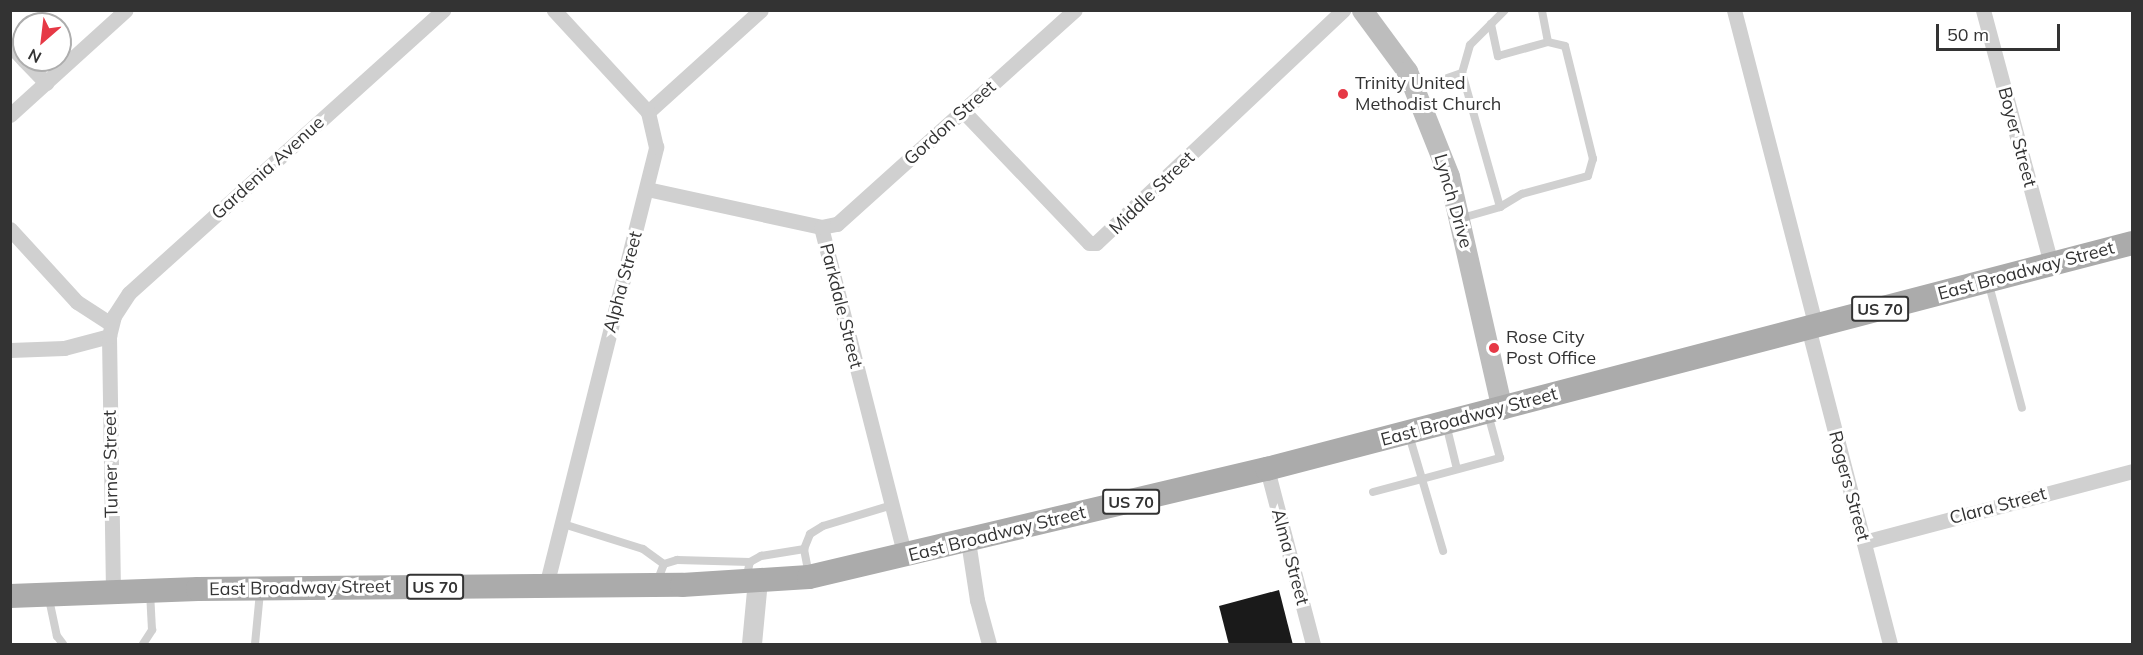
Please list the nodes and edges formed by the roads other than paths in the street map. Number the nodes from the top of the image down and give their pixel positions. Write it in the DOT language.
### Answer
graph roads {
  1 [pos="126,10"];
  2 [pos="443,10"];
  3 [pos="554,10"];
  4 [pos="761,10"];
  5 [pos="1075,10"];
  6 [pos="1343,10"];
  7 [pos="1362,10"];
  8 [pos="1505,10"];
  9 [pos="1542,10"];
  10 [pos="1734,10"];
  11 [pos="1983,10"];
  12 [pos="1491,24"];
  13 [pos="1548,42"];
  14 [pos="35,72"];
  15 [pos="1462,73"];
  16 [pos="46,83"];
  17 [pos="1416,89"];
  18 [pos="648,111"];
  19 [pos="963,111"];
  20 [pos="10,115"];
  21 [pos="647,189"];
  22 [pos="1500,207"];
  23 [pos="1460,218"];
  24 [pos="821,227"];
  25 [pos="10,229"];
  26 [pos="2133,243"];
  27 [pos="2051,264"];
  28 [pos="1988,280"];
  29 [pos="1812,327"];
  30 [pos="110,330"];
  31 [pos="10,350"];
  32 [pos="2022,408"];
  33 [pos="1495,411"];
  34 [pos="1446,423"];
  35 [pos="1408,433"];
  36 [pos="1267,469"];
  37 [pos="1457,469"];
  38 [pos="2133,471"];
  39 [pos="1422,479"];
  40 [pos="1373,492"];
  41 [pos="892,505"];
  42 [pos="560,524"];
  43 [pos="968,541"];
  44 [pos="1864,542"];
  45 [pos="804,549"];
  46 [pos="1443,551"];
  47 [pos="905,556"];
  48 [pos="660,574"];
  49 [pos="751,575"];
  50 [pos="809,577"];
  51 [pos="546,586"];
  52 [pos="260,588"];
  53 [pos="149,590"];
  54 [pos="113,591"];
  55 [pos="48,594"];
  56 [pos="10,596"];
  57 [pos="63,644"];
  58 [pos="143,645"];
  59 [pos="255,645"];
  60 [pos="752,645"];
  61 [pos="989,645"];
  62 [pos="1313,645"];
  63 [pos="1890,645"];
  1 -- 16 [label="street"];
  2 -- 30 [label="street, Gardenia Avenue"];
  3 -- 18 [label="street"];
  4 -- 18 [label="street"];
  5 -- 19 [label="street, Gordon Street"];
  6 -- 19 [label="street, Middle Street"];
  7 -- 17 [label="main road, Lynch Drive"];
  8 -- 12 [label="lane"];
  9 -- 13 [label="lane"];
  10 -- 29 [label="street, Rogers Street"];
  11 -- 27 [label="street, Boyer Street"];
  12 -- 13 [label="lane"];
  12 -- 15 [label="lane"];
  13 -- 22 [label="lane"];
  14 -- 16 [label="street"];
  15 -- 17 [label="lane"];
  15 -- 22 [label="lane"];
  16 -- 20 [label="street"];
  17 -- 23 [label="main road, Lynch Drive"];
  18 -- 21 [label="street, Alpha Street"];
  19 -- 24 [label="street, Gordon Street"];
  21 -- 24 [label="street, Parkdale Street"];
  21 -- 42 [label="street, Alpha Street"];
  22 -- 23 [label="lane"];
  23 -- 33 [label="main road, Lynch Drive"];
  24 -- 41 [label="street, Parkdale Street"];
  25 -- 30 [label="street"];
  26 -- 27 [label="main road, East Broadway Street / US 70"];
  27 -- 28 [label="main road, East Broadway Street / US 70"];
  28 -- 29 [label="main road, East Broadway Street / US 70"];
  28 -- 32 [label="lane"];
  29 -- 33 [label="main road, East Broadway Street / US 70"];
  29 -- 44 [label="street, Rogers Street"];
  30 -- 31 [label="street"];
  30 -- 54 [label="street, Turner Street"];
  33 -- 34 [label="main road, East Broadway Street / US 70"];
  33 -- 37 [label="lane"];
  34 -- 35 [label="main road, East Broadway Street / US 70"];
  34 -- 37 [label="lane"];
  35 -- 36 [label="main road, East Broadway Street / US 70"];
  35 -- 39 [label="lane"];
  36 -- 43 [label="main road, East Broadway Street / US 70"];
  36 -- 62 [label="street, Alma Street"];
  37 -- 39 [label="lane"];
  38 -- 44 [label="street, Clara Street"];
  39 -- 40 [label="lane"];
  39 -- 46 [label="lane"];
  41 -- 45 [label="lane"];
  41 -- 47 [label="street, Parkdale Street"];
  42 -- 48 [label="lane"];
  42 -- 51 [label="street, Alpha Street"];
  43 -- 47 [label="main road, East Broadway Street / US 70"];
  43 -- 61 [label="street"];
  44 -- 63 [label="street, Rogers Street"];
  45 -- 49 [label="lane"];
  45 -- 50 [label="lane"];
  47 -- 50 [label="main road, East Broadway Street / US 70"];
  48 -- 49 [label="main road, East Broadway Street / US 70"];
  48 -- 51 [label="main road, East Broadway Street / US 70"];
  49 -- 50 [label="main road, East Broadway Street / US 70"];
  49 -- 60 [label="street"];
  51 -- 52 [label="main road, East Broadway Street / US 70"];
  52 -- 53 [label="main road, East Broadway Street / US 70"];
  52 -- 59 [label="lane"];
  53 -- 54 [label="main road, East Broadway Street / US 70"];
  53 -- 58 [label="lane"];
  54 -- 55 [label="main road, East Broadway Street / US 70"];
  55 -- 56 [label="main road, East Broadway Street / US 70"];
  55 -- 57 [label="lane"];
}
